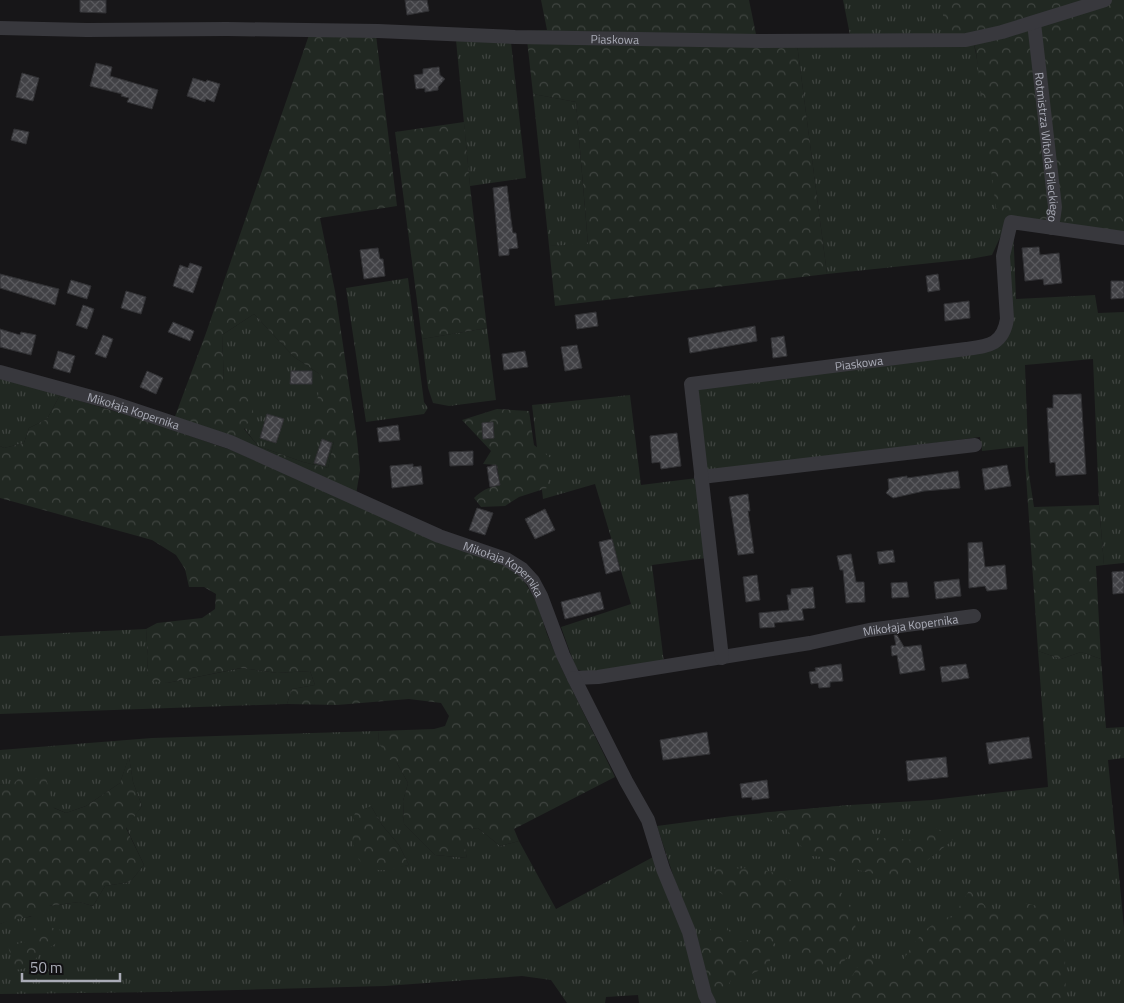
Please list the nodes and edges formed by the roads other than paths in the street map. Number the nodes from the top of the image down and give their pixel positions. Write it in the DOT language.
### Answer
graph roads {
  1 [pos="1105,0"];
  2 [pos="1034,23"];
  3 [pos="0,28"];
  4 [pos="1052,228"];
  5 [pos="1124,238"];
  6 [pos="0,372"];
  7 [pos="975,445"];
  8 [pos="701,477"];
  9 [pos="974,616"];
  10 [pos="722,658"];
  11 [pos="574,678"];
  12 [pos="707,999"];
  1 -- 2 [label="street, Piaskowa"];
  2 -- 3 [label="street, Piaskowa"];
  2 -- 4 [label="street, Rotmistrza Witolda Pileckiego"];
  4 -- 5 [label="street, Rotmistrza Witolda Pileckiego"];
  4 -- 8 [label="street, Piaskowa"];
  6 -- 11 [label="street, Mikołaja Kopernika"];
  7 -- 8 [label="street"];
  8 -- 10 [label="street"];
  9 -- 10 [label="street, Mikołaja Kopernika"];
  10 -- 11 [label="street, Mikołaja Kopernika"];
  11 -- 12 [label="street"];
}
